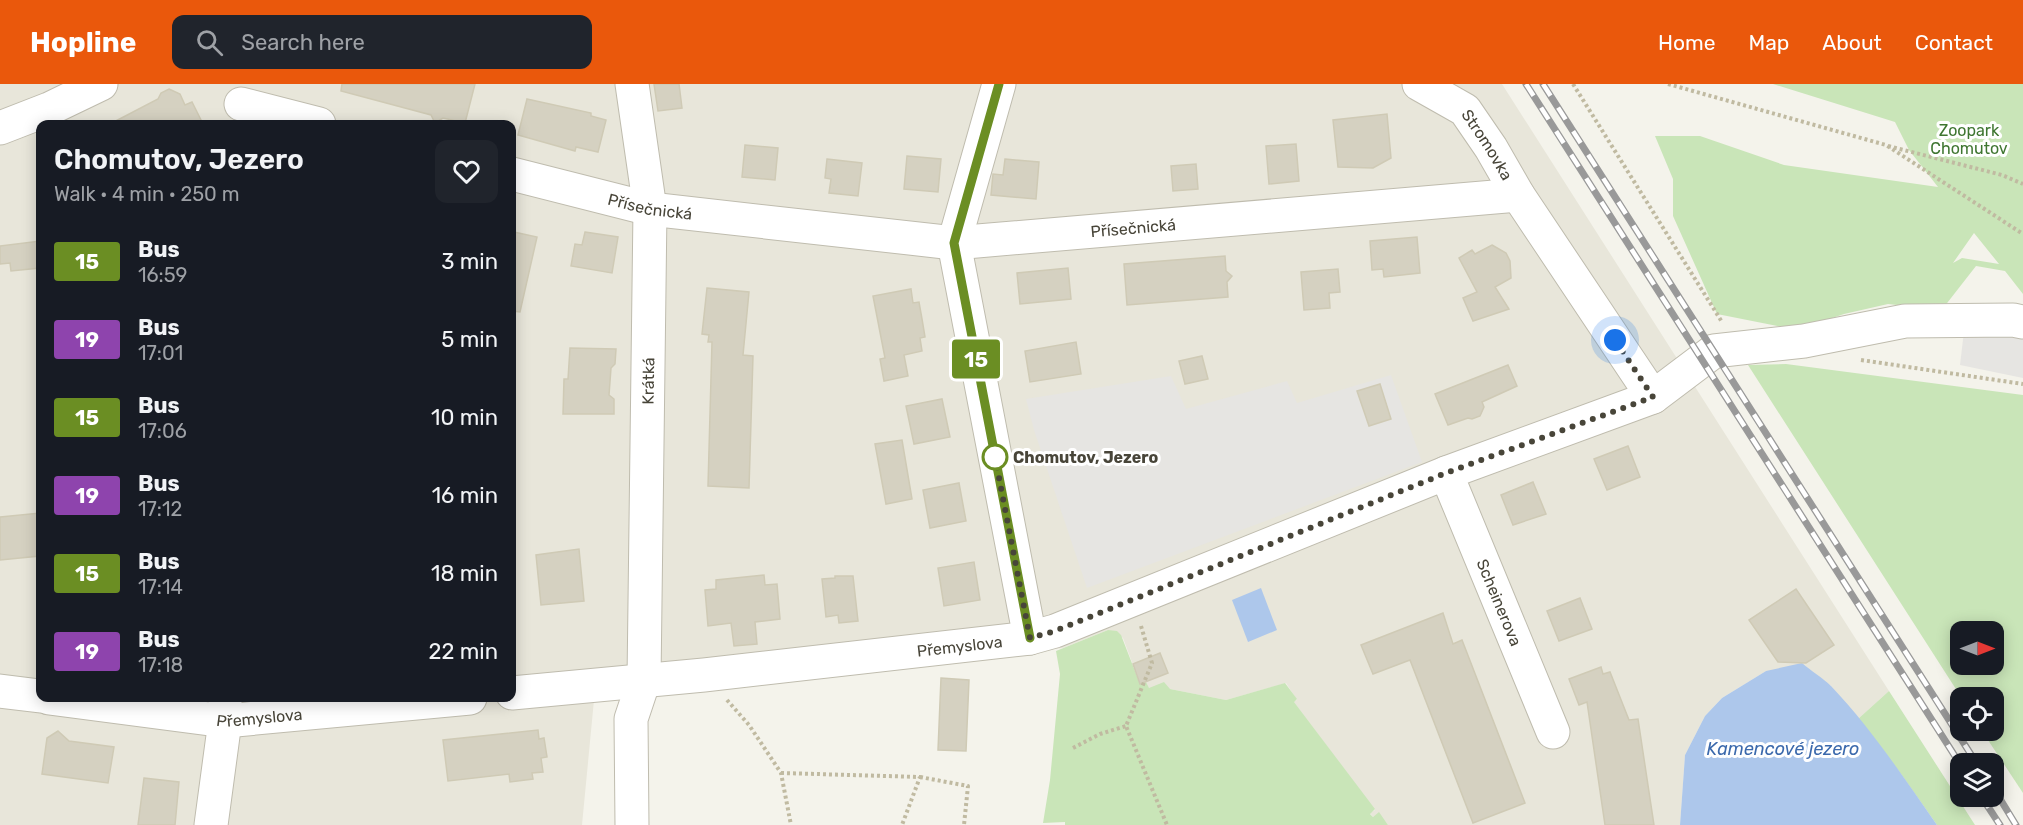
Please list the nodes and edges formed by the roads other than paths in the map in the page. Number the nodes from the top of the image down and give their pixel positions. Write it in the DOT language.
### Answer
graph roads {
  1 [pos="101,84"];
  2 [pos="632,84"];
  3 [pos="999,84"];
  4 [pos="1419,84"];
  5 [pos="234,104"];
  6 [pos="303,120"];
  7 [pos="0,128"];
  8 [pos="516,175"];
  9 [pos="1518,195"];
  10 [pos="650,209"];
  11 [pos="954,243"];
  12 [pos="2023,322"];
  13 [pos="1653,397"];
  14 [pos="1446,473"];
  15 [pos="1030,638"];
  16 [pos="644,680"];
  17 [pos="0,691"];
  18 [pos="516,693"];
  19 [pos="36,696"];
  20 [pos="113,702"];
  21 [pos="381,702"];
  22 [pos="225,709"];
  23 [pos="1553,732"];
  24 [pos="212,825"];
  25 [pos="632,825"];
  1 -- 7 [label="street"];
  2 -- 10 [label="street, Krátká"];
  3 -- 11 [label="street"];
  4 -- 9 [label="street, Stromovka"];
  5 -- 6 [label="street"];
  8 -- 10 [label="street, Přísečnická"];
  9 -- 11 [label="street, Přísečnická"];
  9 -- 13 [label="street"];
  10 -- 11 [label="street, Přísečnická"];
  10 -- 16 [label="street, Krátká"];
  11 -- 15 [label="street"];
  12 -- 13 [label="street, Přemyslova"];
  13 -- 14 [label="street, Přemyslova"];
  14 -- 15 [label="street, Přemyslova"];
  14 -- 23 [label="street, Scheinerova"];
  15 -- 16 [label="street, Přemyslova"];
  16 -- 18 [label="street, Přemyslova"];
  16 -- 25 [label="street, Krátká"];
  17 -- 19 [label="street"];
  20 -- 22 [label="street, Přemyslova"];
  21 -- 22 [label="street, Přemyslova"];
  22 -- 24 [label="street"];
}
